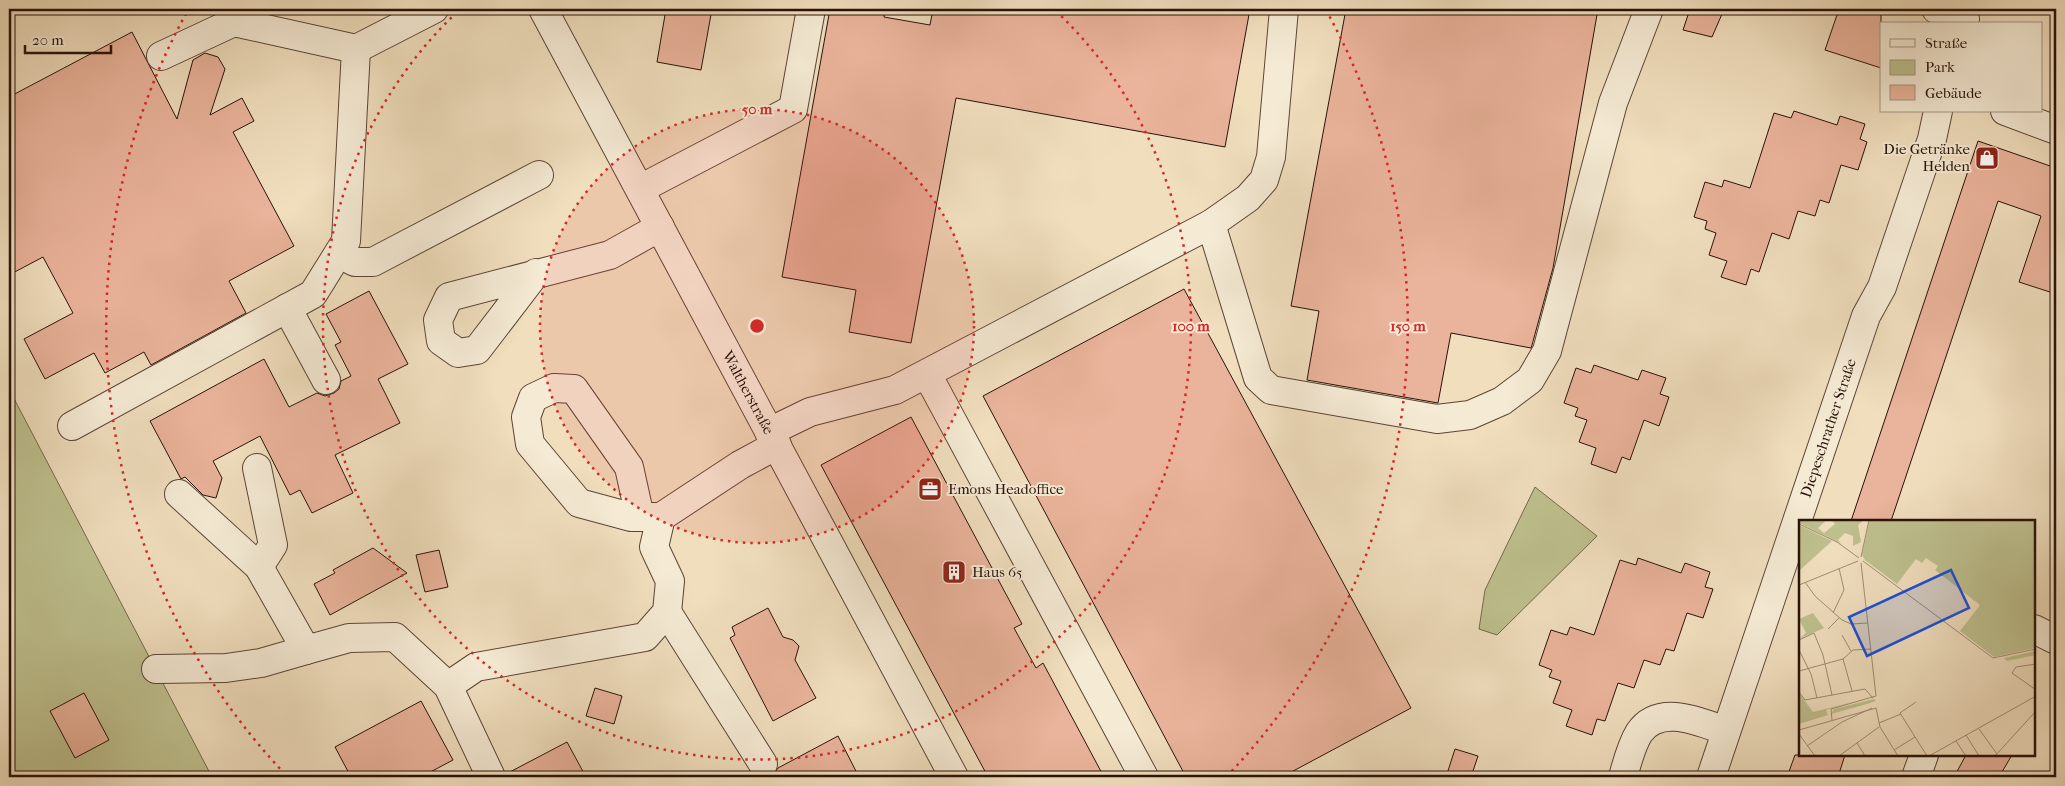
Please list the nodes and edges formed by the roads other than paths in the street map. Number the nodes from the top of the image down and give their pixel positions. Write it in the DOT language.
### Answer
graph roads {
  1 [pos="434,9"];
  2 [pos="543,9"];
  3 [pos="811,9"];
  4 [pos="1284,9"];
  5 [pos="1650,9"];
  6 [pos="1936,9"];
  7 [pos="1966,17"];
  8 [pos="356,49"];
  9 [pos="160,56"];
  10 [pos="1938,112"];
  11 [pos="2008,112"];
  12 [pos="2056,130"];
  13 [pos="539,175"];
  14 [pos="640,189"];
  15 [pos="1211,224"];
  16 [pos="660,227"];
  17 [pos="338,254"];
  18 [pos="536,273"];
  19 [pos="287,308"];
  20 [pos="928,374"];
  21 [pos="326,380"];
  22 [pos="72,426"];
  23 [pos="773,438"];
  24 [pos="257,468"];
  25 [pos="179,494"];
  26 [pos="651,517"];
  27 [pos="1803,520"];
  28 [pos="1799,533"];
  29 [pos="1795,546"];
  30 [pos="260,567"];
  31 [pos="667,612"];
  32 [pos="2035,630"];
  33 [pos="2056,640"];
  34 [pos="306,650"];
  35 [pos="156,669"];
  36 [pos="448,686"];
  37 [pos="1726,731"];
  38 [pos="1924,756"];
  39 [pos="763,764"];
  40 [pos="491,777"];
  41 [pos="954,777"];
  42 [pos="1144,777"];
  43 [pos="1623,777"];
  44 [pos="1711,777"];
  45 [pos="1916,777"];
  1 -- 8 [label="street"];
  2 -- 14 [label="street, Waltherstraße"];
  3 -- 14 [label="street"];
  4 -- 15 [label="street"];
  5 -- 15 [label="street"];
  6 -- 7 [label="street"];
  8 -- 9 [label="street"];
  8 -- 17 [label="street"];
  10 -- 27 [label="street, Diepeschrather Straße"];
  11 -- 12 [label="street"];
  13 -- 17 [label="street"];
  14 -- 16 [label="street, Waltherstraße"];
  15 -- 20 [label="street"];
  16 -- 18 [label="street"];
  16 -- 23 [label="street, Waltherstraße"];
  17 -- 19 [label="street"];
  19 -- 21 [label="street"];
  19 -- 22 [label="street"];
  20 -- 23 [label="street"];
  20 -- 42 [label="street"];
  23 -- 26 [label="street"];
  23 -- 41 [label="street, Waltherstraße"];
  24 -- 30 [label="street"];
  25 -- 30 [label="street"];
  26 -- 26 [label="street"];
  26 -- 31 [label="street"];
  28 -- 29 [label="street, Diepeschrather Straße"];
  29 -- 37 [label="street, Diepeschrather Straße"];
  30 -- 34 [label="street"];
  31 -- 36 [label="street"];
  31 -- 39 [label="street"];
  32 -- 33 [label="street"];
  34 -- 35 [label="street"];
  34 -- 36 [label="street"];
  36 -- 40 [label="street"];
  37 -- 43 [label="street"];
  37 -- 44 [label="street, Diepeschrather Straße"];
  38 -- 45 [label="street"];
}
